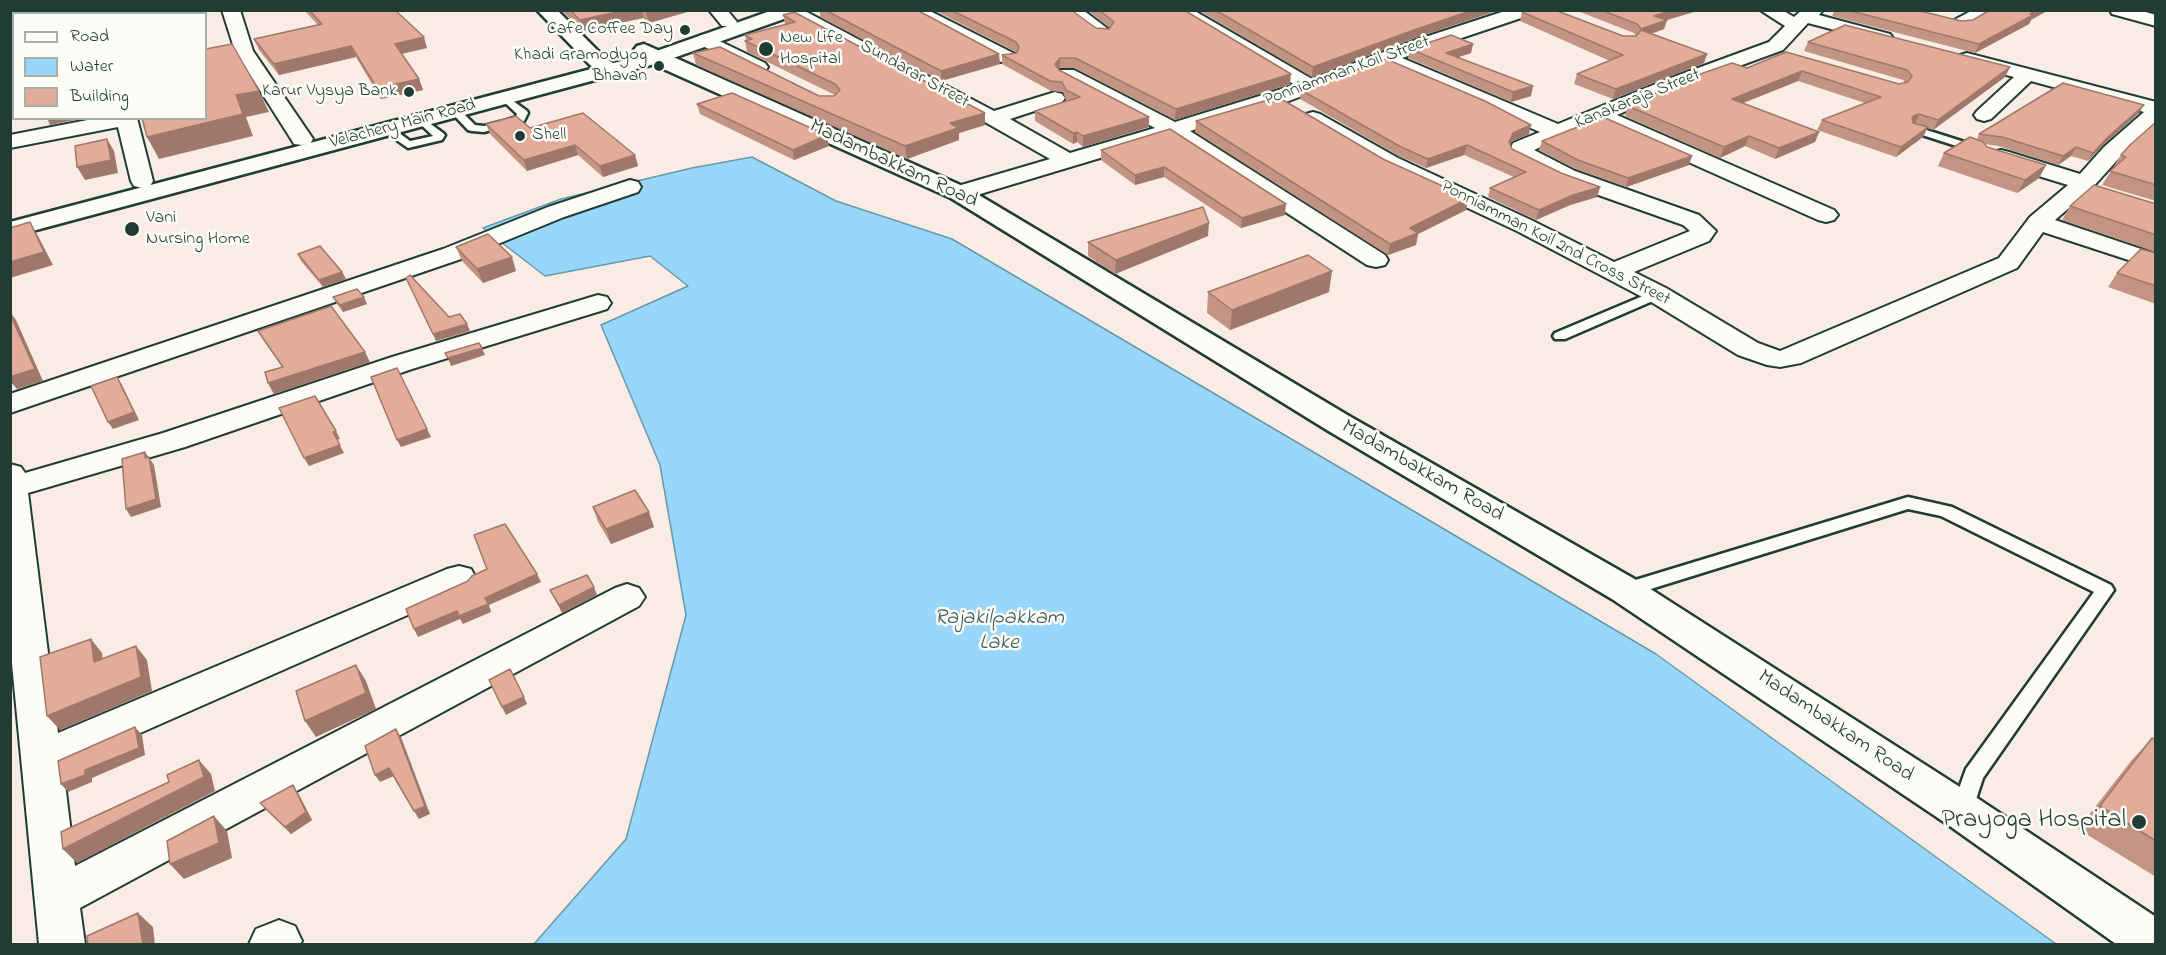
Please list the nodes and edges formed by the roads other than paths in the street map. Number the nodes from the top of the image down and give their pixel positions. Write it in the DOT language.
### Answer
graph roads {
  1 [pos="231,10"];
  2 [pos="546,10"];
  3 [pos="759,10"];
  4 [pos="912,10"];
  5 [pos="1070,10"];
  6 [pos="1211,10"];
  7 [pos="1527,10"];
  8 [pos="1768,10"];
  9 [pos="1988,10"];
  10 [pos="2118,10"];
  11 [pos="791,11"];
  12 [pos="1185,13"];
  13 [pos="722,16"];
  14 [pos="1806,17"];
  15 [pos="2156,21"];
  16 [pos="1962,23"];
  17 [pos="1103,32"];
  18 [pos="705,40"];
  19 [pos="1902,43"];
  20 [pos="1769,49"];
  21 [pos="650,54"];
  22 [pos="1947,54"];
  23 [pos="1791,56"];
  24 [pos="1008,58"];
  25 [pos="1386,58"];
  26 [pos="603,66"];
  27 [pos="1067,74"];
  28 [pos="2027,75"];
  29 [pos="777,76"];
  30 [pos="1311,86"];
  31 [pos="1055,98"];
  32 [pos="1279,98"];
  33 [pos="1600,114"];
  34 [pos="1983,116"];
  35 [pos="992,118"];
  36 [pos="122,120"];
  37 [pos="127,120"];
  38 [pos="1914,129"];
  39 [pos="1174,130"];
  40 [pos="1558,132"];
  41 [pos="302,140"];
  42 [pos="10,142"];
  43 [pos="1989,153"];
  44 [pos="1067,160"];
  45 [pos="142,181"];
  46 [pos="630,187"];
  47 [pos="2088,188"];
  48 [pos="959,193"];
  49 [pos="10,214"];
  50 [pos="1827,215"];
  51 [pos="2038,222"];
  52 [pos="10,230"];
  53 [pos="1376,260"];
  54 [pos="2156,262"];
  55 [pos="1612,272"];
  56 [pos="1657,294"];
  57 [pos="598,303"];
  58 [pos="1560,336"];
  59 [pos="10,404"];
  60 [pos="11,481"];
  61 [pos="459,578"];
  62 [pos="1625,590"];
  63 [pos="627,597"];
  64 [pos="42,758"];
  65 [pos="1962,812"];
  66 [pos="56,897"];
  67 [pos="62,945"];
  68 [pos="2155,945"];
  1 -- 41 [label="street"];
  2 -- 26 [label="street"];
  3 -- 13 [label="street, Velachery Main Road"];
  4 -- 24 [label="street"];
  5 -- 17 [label="street"];
  6 -- 12 [label="street"];
  7 -- 25 [label="street, Ponniamman Koil Street"];
  8 -- 14 [label="street"];
  9 -- 16 [label="street"];
  10 -- 15 [label="street"];
  11 -- 18 [label="street, Velachery Main Road"];
  11 -- 35 [label="street, Sundarar Street"];
  12 -- 30 [label="street"];
  13 -- 21 [label="street, Velachery Main Road"];
  14 -- 19 [label="street"];
  14 -- 20 [label="street, Kanakaraja Street"];
  18 -- 21 [label="street, Velachery Main Road"];
  18 -- 29 [label="street"];
  20 -- 23 [label="street"];
  20 -- 33 [label="street, Kanakaraja Street"];
  21 -- 26 [label="street, Velachery Main Road"];
  21 -- 48 [label="street, Madambakkam Road"];
  22 -- 28 [label="street"];
  25 -- 30 [label="street, Ponniamman Koil Street"];
  25 -- 40 [label="street, Kanakaraja Street"];
  26 -- 41 [label="street, Velachery Main Road"];
  26 -- 52 [label="street, Velachery Main Road"];
  27 -- 39 [label="street"];
  28 -- 34 [label="street"];
  28 -- 47 [label="street"];
  30 -- 32 [label="street, Ponniamman Koil Street"];
  31 -- 35 [label="street"];
  32 -- 39 [label="street, Ponniamman Koil Street"];
  32 -- 55 [label="street, Ponniamman Koil 2nd Cross Street"];
  33 -- 40 [label="street, Kanakaraja Street"];
  33 -- 50 [label="street"];
  35 -- 44 [label="street, Sundarar Street"];
  36 -- 42 [label="street"];
  37 -- 45 [label="street"];
  38 -- 43 [label="lane"];
  39 -- 44 [label="street, Ponniamman Koil Street"];
  39 -- 53 [label="street"];
  40 -- 55 [label="street"];
  41 -- 45 [label="street, Velachery Main Road"];
  43 -- 47 [label="street"];
  44 -- 48 [label="street, Ponniamman Koil Street"];
  45 -- 49 [label="street, Velachery Main Road"];
  46 -- 59 [label="street"];
  47 -- 51 [label="street"];
  48 -- 62 [label="street, Madambakkam Road"];
  51 -- 54 [label="street"];
  51 -- 56 [label="street, Ponniamman Koil 2nd Cross Street"];
  55 -- 56 [label="street, Ponniamman Koil 2nd Cross Street"];
  56 -- 58 [label="lane"];
  57 -- 60 [label="street"];
  60 -- 64 [label="street"];
  61 -- 64 [label="street"];
  62 -- 65 [label="street, Madambakkam Road"];
  62 -- 65 [label="lane"];
  63 -- 66 [label="street"];
  64 -- 66 [label="street"];
  65 -- 68 [label="street, Madambakkam Road"];
  66 -- 67 [label="street"];
}
